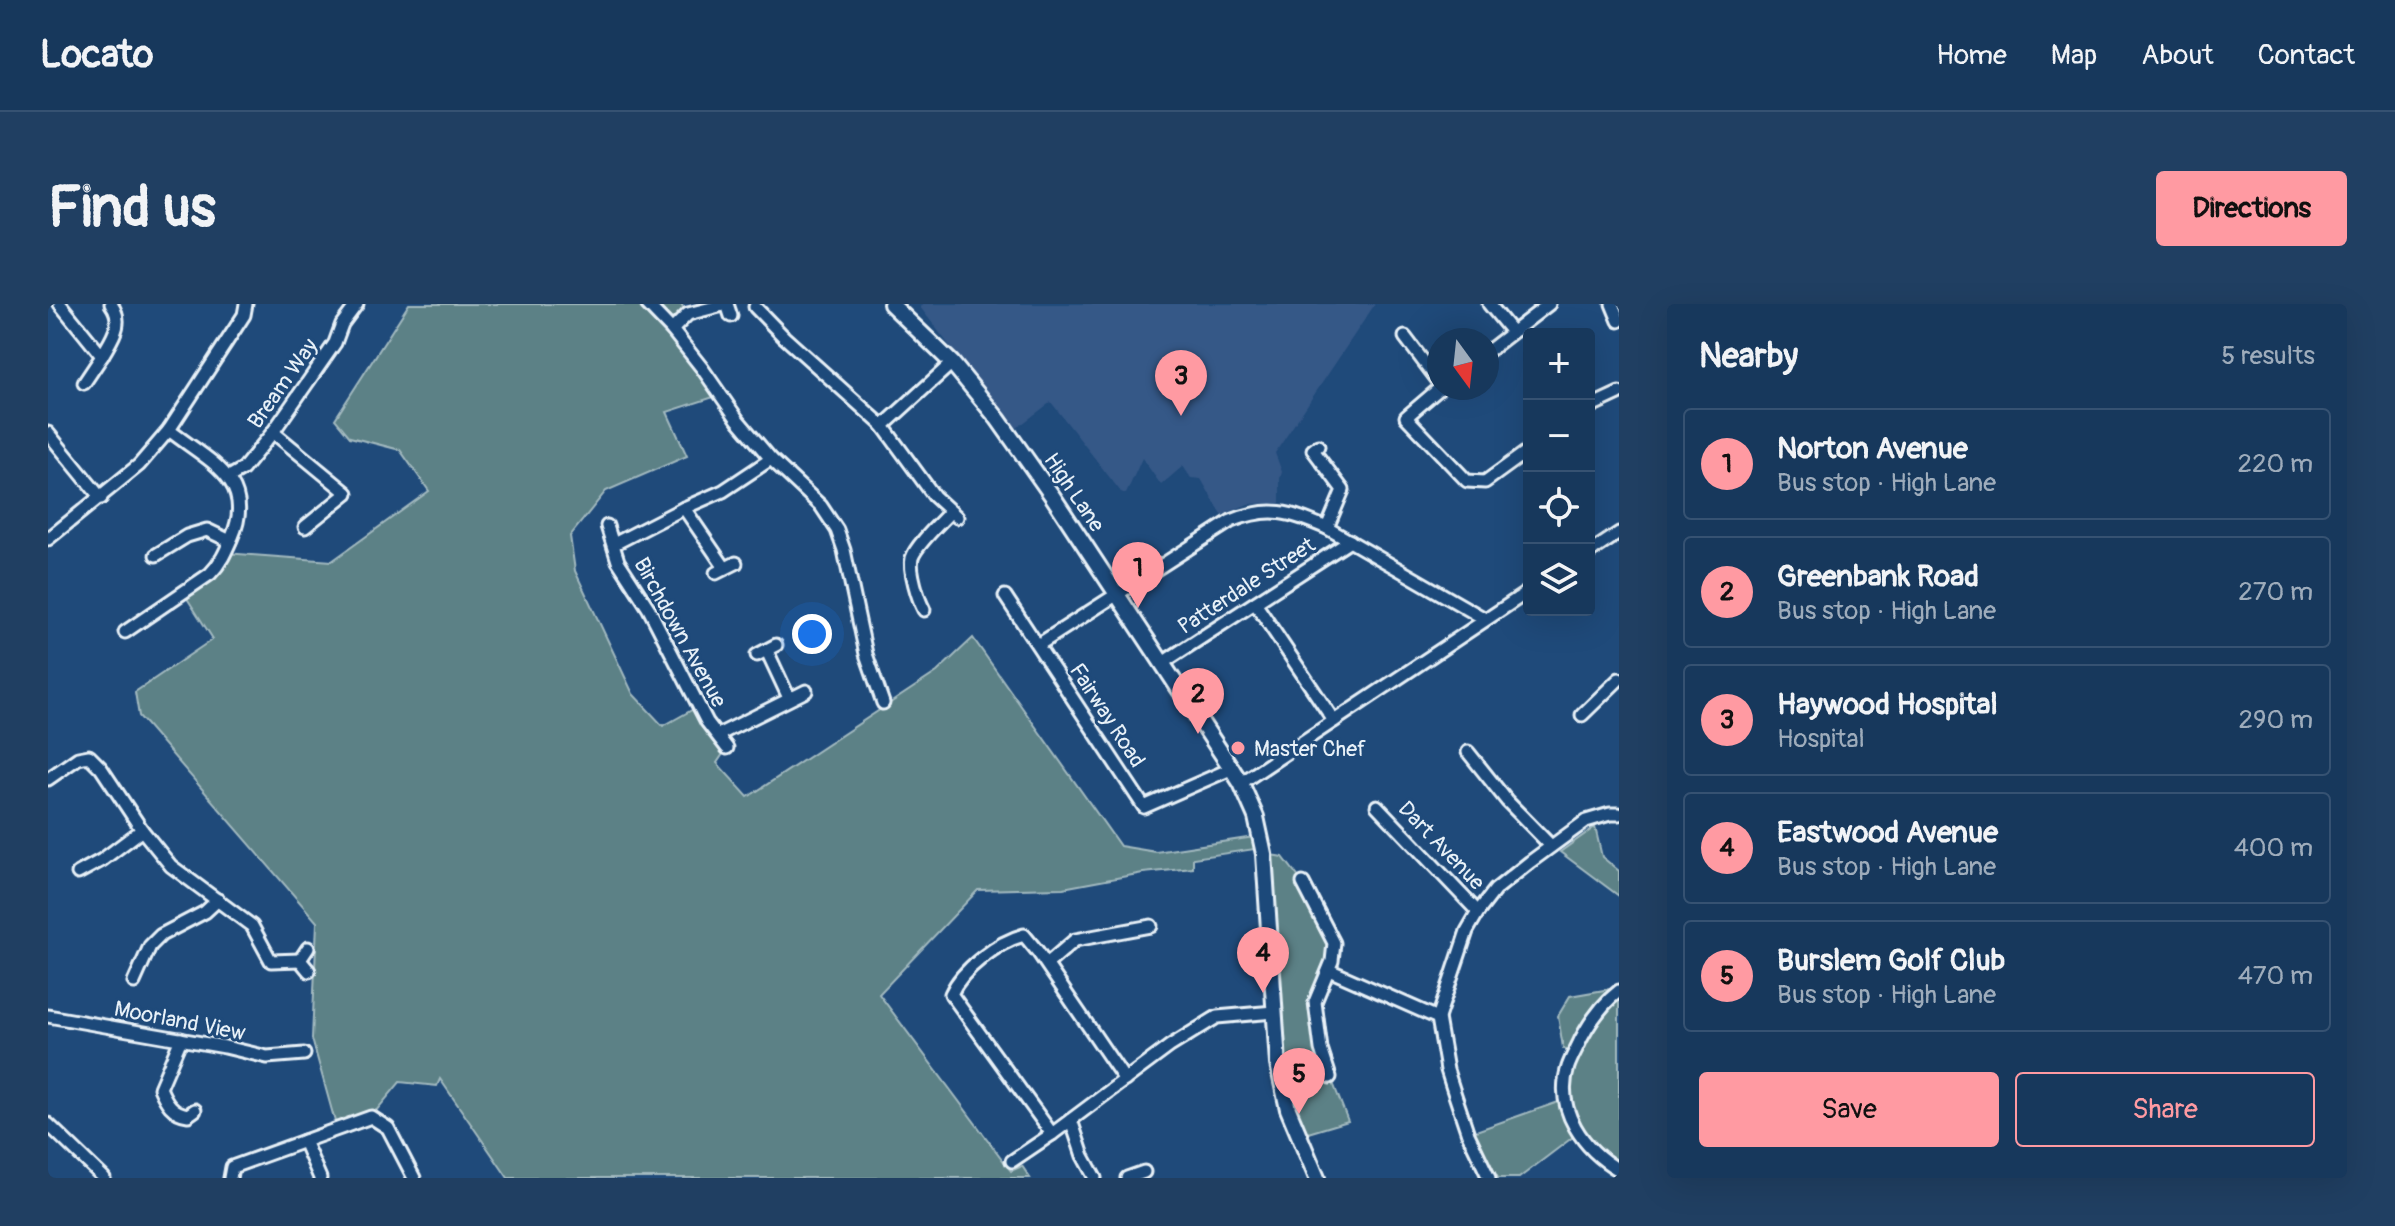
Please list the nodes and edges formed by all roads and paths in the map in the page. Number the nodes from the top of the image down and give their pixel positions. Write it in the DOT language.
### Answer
graph roads {
  1 [pos="60,304"];
  2 [pos="111,304"];
  3 [pos="246,304"];
  4 [pos="357,304"];
  5 [pos="647,304"];
  6 [pos="1489,304"];
  7 [pos="1549,304"];
  8 [pos="1612,304"];
  9 [pos="898,306"];
  10 [pos="755,307"];
  11 [pos="728,308"];
  12 [pos="1619,321"];
  13 [pos="672,330"];
  14 [pos="1512,332"];
  15 [pos="1405,337"];
  16 [pos="1499,342"];
  17 [pos="102,356"];
  18 [pos="952,363"];
  19 [pos="1427,367"];
  20 [pos="84,383"];
  21 [pos="1619,393"];
  22 [pos="1427,397"];
  23 [pos="1595,404"];
  24 [pos="883,426"];
  25 [pos="169,430"];
  26 [pos="273,432"];
  27 [pos="48,433"];
  28 [pos="1318,446"];
  29 [pos="53,450"];
  30 [pos="1523,454"];
  31 [pos="771,459"];
  32 [pos="229,477"];
  33 [pos="101,498"];
  34 [pos="684,508"];
  35 [pos="607,526"];
  36 [pos="305,527"];
  37 [pos="1327,528"];
  38 [pos="1619,533"];
  39 [pos="51,541"];
  40 [pos="230,541"];
  41 [pos="1350,541"];
  42 [pos="614,544"];
  43 [pos="1595,549"];
  44 [pos="156,555"];
  45 [pos="726,568"];
  46 [pos="1118,595"];
  47 [pos="1523,595"];
  48 [pos="1005,596"];
  49 [pos="937,603"];
  50 [pos="1255,603"];
  51 [pos="1485,619"];
  52 [pos="142,636"];
  53 [pos="1038,645"];
  54 [pos="767,650"];
  55 [pos="1164,662"];
  56 [pos="1619,679"];
  57 [pos="806,691"];
  58 [pos="789,698"];
  59 [pos="883,703"];
  60 [pos="1582,715"];
  61 [pos="1334,721"];
  62 [pos="718,735"];
  63 [pos="727,748"];
  64 [pos="1468,752"];
  65 [pos="1233,768"];
  66 [pos="48,779"];
  67 [pos="1241,783"];
  68 [pos="1377,806"];
  69 [pos="1619,814"];
  70 [pos="142,830"];
  71 [pos="1551,846"];
  72 [pos="78,873"];
  73 [pos="1303,883"];
  74 [pos="218,900"];
  75 [pos="1478,912"];
  76 [pos="1151,926"];
  77 [pos="308,948"];
  78 [pos="300,960"];
  79 [pos="1047,964"];
  80 [pos="1329,970"];
  81 [pos="309,971"];
  82 [pos="134,982"];
  83 [pos="1619,991"];
  84 [pos="1274,1012"];
  85 [pos="48,1016"];
  86 [pos="1438,1018"];
  87 [pos="181,1039"];
  88 [pos="304,1054"];
  89 [pos="1330,1077"];
  90 [pos="1125,1080"];
  91 [pos="195,1110"];
  92 [pos="1071,1120"];
  93 [pos="48,1124"];
  94 [pos="1052,1134"];
  95 [pos="304,1141"];
  96 [pos="1012,1161"];
  97 [pos="1619,1170"];
  98 [pos="1144,1172"];
  99 [pos="104,1178"];
  100 [pos="230,1178"];
  101 [pos="320,1178"];
  102 [pos="414,1178"];
  103 [pos="1095,1178"];
  104 [pos="1127,1178"];
  105 [pos="1317,1178"];
  106 [pos="1489,1178"];
  1 -- 17 [label="street"];
  2 -- 17 [label="street"];
  3 -- 25 [label="street"];
  4 -- 26 [label="street, Bream Way"];
  5 -- 13 [label="street"];
  6 -- 14 [label="street"];
  7 -- 14 [label="street"];
  8 -- 12 [label="street"];
  9 -- 18 [label="main road, High Lane"];
  10 -- 24 [label="street"];
  11 -- 13 [label="street"];
  13 -- 31 [label="street"];
  14 -- 16 [label="street"];
  15 -- 19 [label="street"];
  17 -- 20 [label="street"];
  18 -- 24 [label="street"];
  18 -- 46 [label="main road, High Lane"];
  21 -- 23 [label="street"];
  22 -- 30 [label="street"];
  24 -- 49 [label="street"];
  25 -- 32 [label="street"];
  25 -- 33 [label="street"];
  26 -- 32 [label="street, Bream Way"];
  26 -- 36 [label="street"];
  27 -- 29 [label="street"];
  28 -- 37 [label="street"];
  29 -- 33 [label="street"];
  31 -- 34 [label="street, Birchdown Avenue"];
  31 -- 59 [label="street"];
  32 -- 40 [label="street"];
  33 -- 39 [label="street"];
  34 -- 42 [label="street, Birchdown Avenue"];
  34 -- 45 [label="street"];
  35 -- 42 [label="street, Birchdown Avenue"];
  37 -- 41 [label="street"];
  37 -- 46 [label="street"];
  38 -- 43 [label="street"];
  40 -- 44 [label="street"];
  40 -- 52 [label="street"];
  41 -- 50 [label="street, Patterdale Street"];
  41 -- 51 [label="street"];
  42 -- 62 [label="street, Birchdown Avenue"];
  46 -- 53 [label="street"];
  46 -- 55 [label="main road, High Lane"];
  47 -- 51 [label="street"];
  48 -- 53 [label="street, Fairway Road"];
  50 -- 55 [label="street, Patterdale Street"];
  50 -- 61 [label="street"];
  51 -- 61 [label="street"];
  53 -- 65 [label="street, Fairway Road"];
  54 -- 58 [label="street"];
  55 -- 65 [label="main road, High Lane"];
  56 -- 60 [label="street"];
  57 -- 58 [label="street, Birchdown Avenue"];
  58 -- 62 [label="street, Birchdown Avenue"];
  61 -- 67 [label="street"];
  62 -- 63 [label="street, Birchdown Avenue"];
  64 -- 71 [label="street"];
  65 -- 67 [label="main road, High Lane"];
  66 -- 70 [label="street"];
  67 -- 84 [label="main road, High Lane"];
  68 -- 75 [label="street, Dart Avenue"];
  69 -- 71 [label="street"];
  70 -- 72 [label="street"];
  70 -- 74 [label="street"];
  71 -- 75 [label="street"];
  73 -- 80 [label="street"];
  74 -- 78 [label="street"];
  74 -- 82 [label="street"];
  75 -- 86 [label="street"];
  76 -- 79 [label="street"];
  77 -- 78 [label="street"];
  78 -- 81 [label="street"];
  79 -- 90 [label="street"];
  79 -- 94 [label="street"];
  80 -- 86 [label="street"];
  80 -- 89 [label="street"];
  83 -- 97 [label="street"];
  84 -- 90 [label="street"];
  84 -- 105 [label="main road, High Lane"];
  85 -- 87 [label="street, Moorland View"];
  86 -- 106 [label="street"];
  87 -- 88 [label="street, Moorland View"];
  87 -- 91 [label="street"];
  90 -- 92 [label="street"];
  92 -- 94 [label="street"];
  92 -- 103 [label="street"];
  93 -- 99 [label="street"];
  94 -- 96 [label="street"];
  95 -- 100 [label="street"];
  95 -- 101 [label="street"];
  95 -- 102 [label="street"];
  98 -- 104 [label="street"];
}
